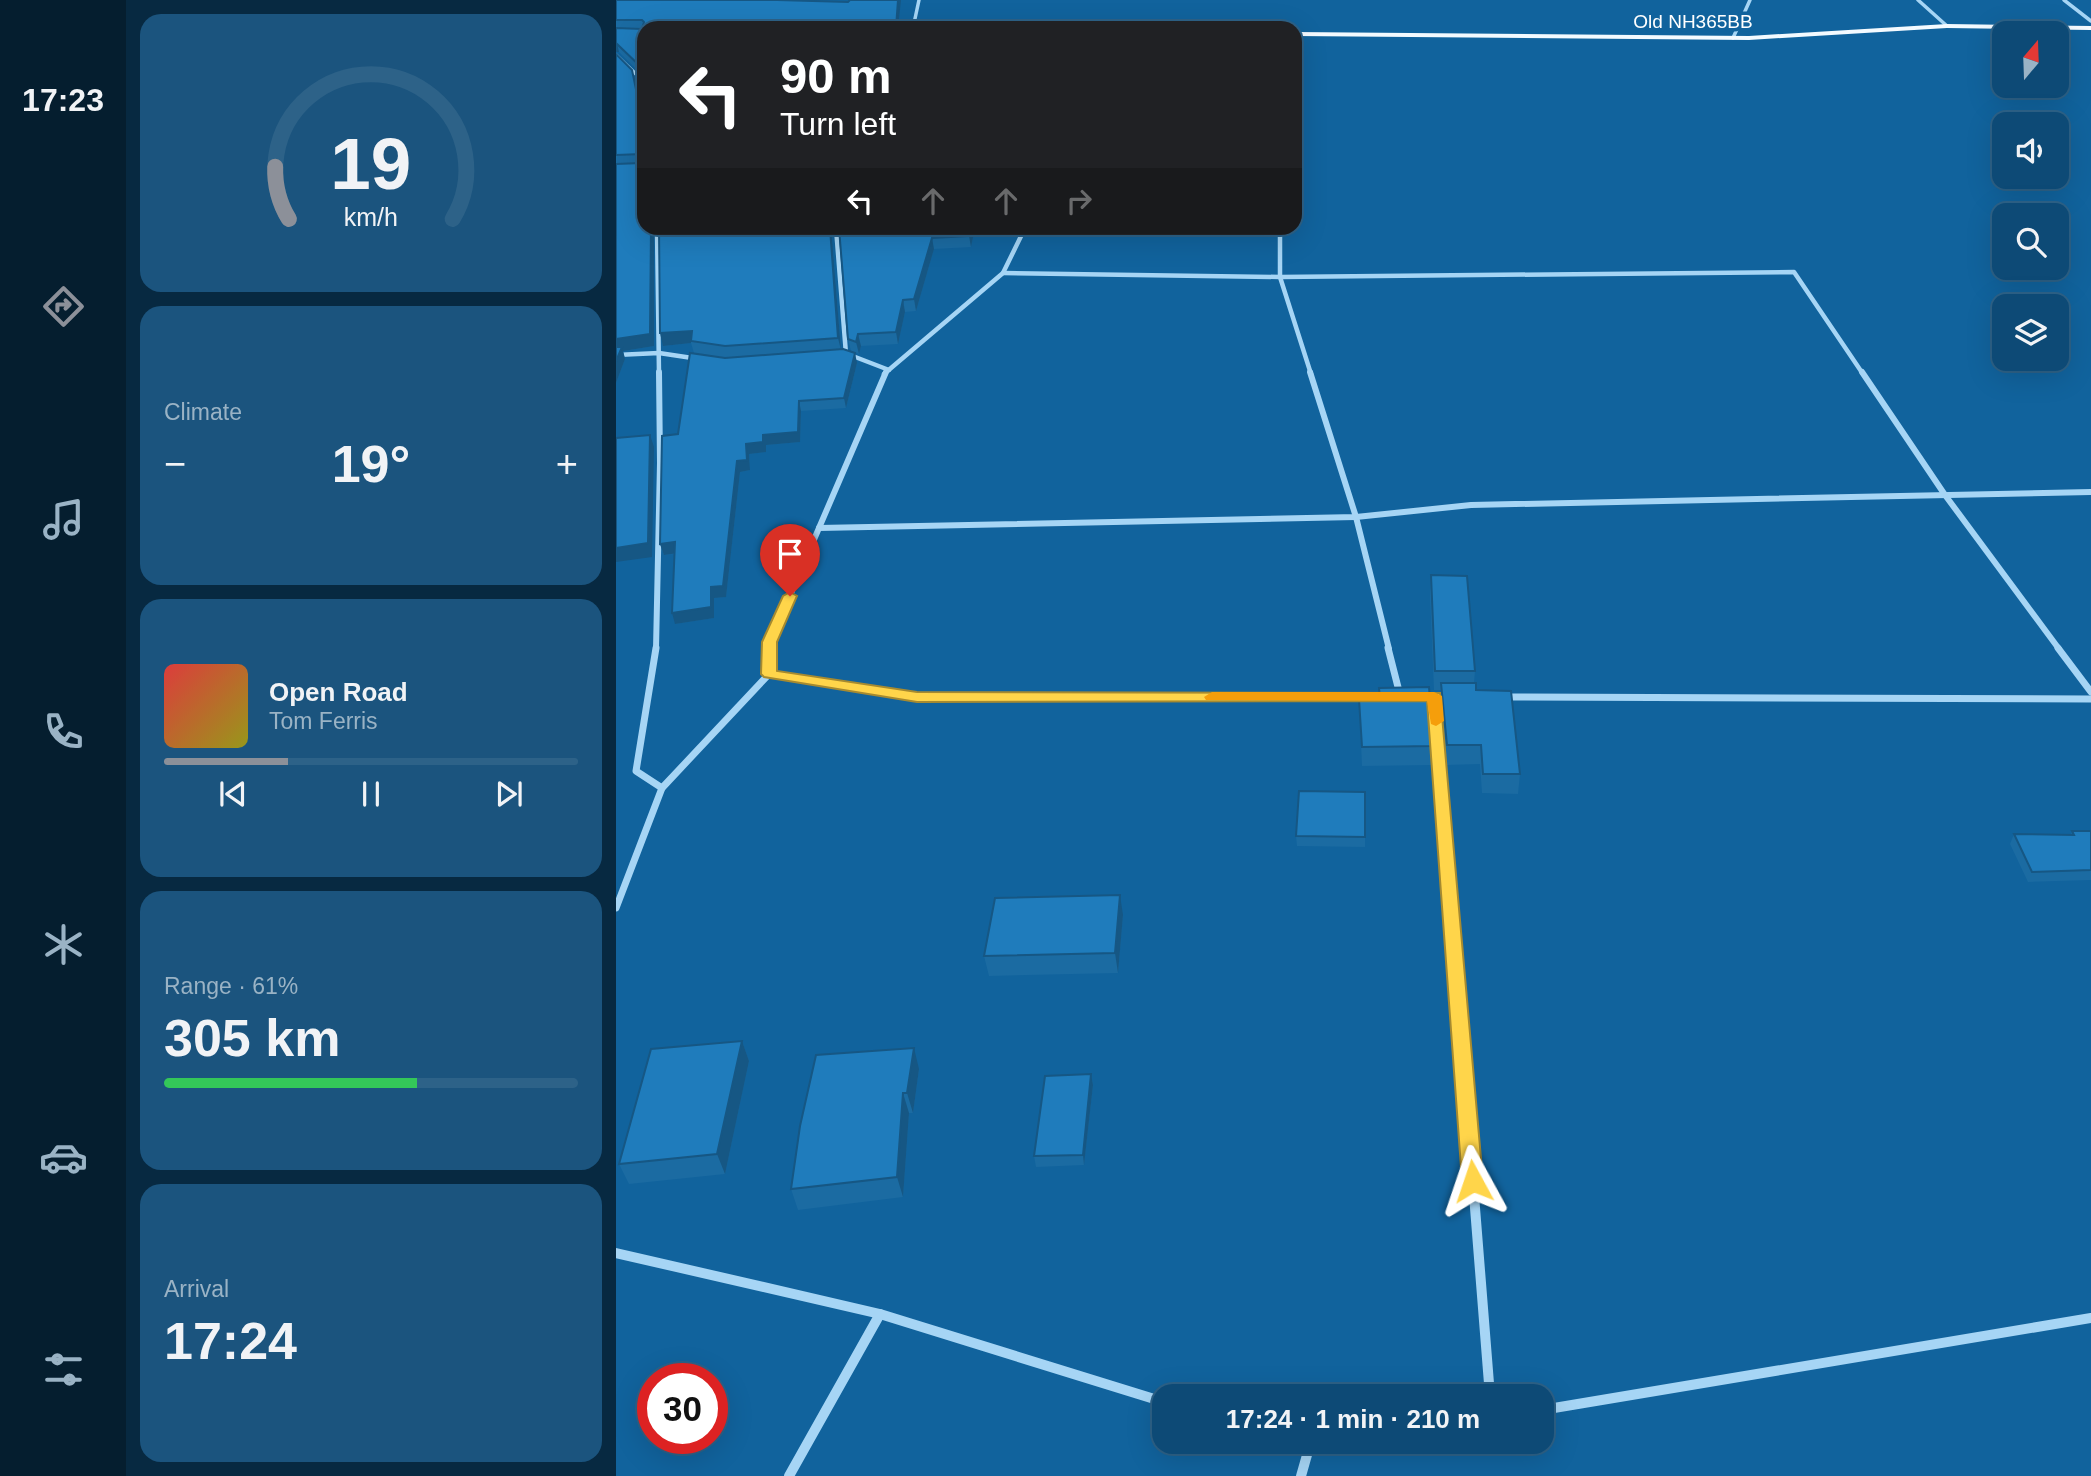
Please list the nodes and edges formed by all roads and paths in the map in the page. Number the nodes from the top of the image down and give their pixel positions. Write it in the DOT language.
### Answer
graph roads {
  1 [pos="919,0"];
  2 [pos="1750,0"];
  3 [pos="1919,0"];
  4 [pos="2064,0"];
  5 [pos="914,21"];
  6 [pos="2091,21"];
  7 [pos="1947,26"];
  8 [pos="2091,28"];
  9 [pos="1302,34"];
  10 [pos="1733,37"];
  11 [pos="616,55"];
  12 [pos="637,74"];
  13 [pos="657,235"];
  14 [pos="837,235"];
  15 [pos="1022,235"];
  16 [pos="1280,235"];
  17 [pos="1003,273"];
  18 [pos="1280,277"];
  19 [pos="659,353"];
  20 [pos="834,354"];
  21 [pos="846,354"];
  22 [pos="616,355"];
  23 [pos="700,359"];
  24 [pos="889,370"];
  25 [pos="2091,492"];
  26 [pos="1945,495"];
  27 [pos="1356,517"];
  28 [pos="819,528"];
  29 [pos="769,674"];
  30 [pos="2091,692"];
  31 [pos="1400,696"];
  32 [pos="1411,696"];
  33 [pos="1423,696"];
  34 [pos="1434,696"];
  35 [pos="1448,696"];
  36 [pos="1490,697"];
  37 [pos="2091,699"];
  38 [pos="662,788"];
  39 [pos="616,908"];
  40 [pos="616,1253"];
  41 [pos="880,1314"];
  42 [pos="2091,1318"];
  43 [pos="1489,1384"];
  44 [pos="1152,1398"];
  45 [pos="1554,1408"];
  46 [pos="1307,1454"];
  47 [pos="789,1476"];
  48 [pos="1301,1476"];
  1 -- 5 [label="street"];
  2 -- 10 [label="street"];
  3 -- 7 [label="street"];
  4 -- 6 [label="street"];
  7 -- 8 [label="main road, Old NH365BB"];
  7 -- 10 [label="main road, Old NH365BB"];
  9 -- 10 [label="main road, Old NH365BB"];
  11 -- 12 [label="street"];
  13 -- 19 [label="street"];
  14 -- 21 [label="street"];
  15 -- 17 [label="street"];
  16 -- 18 [label="street"];
  17 -- 18 [label="street"];
  17 -- 24 [label="street"];
  18 -- 26 [label="street"];
  18 -- 27 [label="street"];
  19 -- 22 [label="street"];
  19 -- 23 [label="street"];
  19 -- 38 [label="street"];
  20 -- 21 [label="street"];
  21 -- 24 [label="street"];
  24 -- 28 [label="street"];
  25 -- 26 [label="street"];
  26 -- 27 [label="street"];
  26 -- 30 [label="street"];
  27 -- 28 [label="street"];
  27 -- 31 [label="street"];
  28 -- 29 [label="street"];
  29 -- 31 [label="street"];
  29 -- 38 [label="street"];
  31 -- 32 [label="street"];
  33 -- 34 [label="street"];
  34 -- 35 [label="street"];
  34 -- 43 [label="street"];
  36 -- 37 [label="street"];
  38 -- 39 [label="street"];
  40 -- 41 [label="street"];
  41 -- 44 [label="street"];
  41 -- 47 [label="street"];
  42 -- 45 [label="street"];
  46 -- 48 [label="street"];
}
